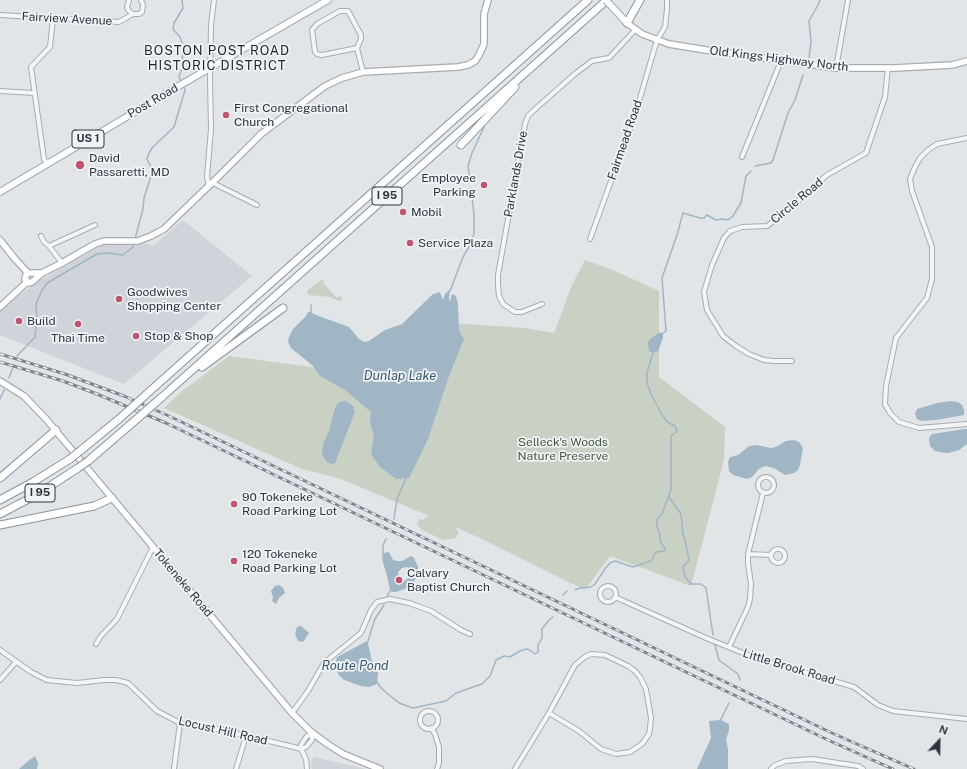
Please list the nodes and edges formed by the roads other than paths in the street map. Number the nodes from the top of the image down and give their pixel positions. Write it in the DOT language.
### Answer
graph roads {
  1 [pos="129,0"];
  2 [pos="141,0"];
  3 [pos="214,0"];
  4 [pos="328,0"];
  5 [pos="488,0"];
  6 [pos="588,0"];
  7 [pos="606,0"];
  8 [pos="640,0"];
  9 [pos="667,0"];
  10 [pos="848,0"];
  11 [pos="133,14"];
  12 [pos="0,15"];
  13 [pos="53,18"];
  14 [pos="627,23"];
  15 [pos="635,30"];
  16 [pos="567,35"];
  17 [pos="657,40"];
  18 [pos="357,48"];
  19 [pos="781,61"];
  20 [pos="967,61"];
  21 [pos="210,68"];
  22 [pos="836,68"];
  23 [pos="888,68"];
  24 [pos="363,72"];
  25 [pos="0,90"];
  26 [pos="34,93"];
  27 [pos="967,138"];
  28 [pos="461,145"];
  29 [pos="742,157"];
  30 [pos="47,164"];
  31 [pos="211,185"];
  32 [pos="0,192"];
  33 [pos="257,205"];
  34 [pos="95,225"];
  35 [pos="41,236"];
  36 [pos="590,239"];
  37 [pos="0,240"];
  38 [pos="48,246"];
  39 [pos="62,263"];
  40 [pos="30,273"];
  41 [pos="42,273"];
  42 [pos="35,279"];
  43 [pos="27,282"];
  44 [pos="542,304"];
  45 [pos="0,307"];
  46 [pos="283,308"];
  47 [pos="792,361"];
  48 [pos="0,381"];
  49 [pos="164,395"];
  50 [pos="967,424"];
  51 [pos="56,430"];
  52 [pos="0,478"];
  53 [pos="763,493"];
  54 [pos="112,498"];
  55 [pos="0,500"];
  56 [pos="0,514"];
  57 [pos="0,525"];
  58 [pos="153,547"];
  59 [pos="748,554"];
  60 [pos="771,555"];
  61 [pos="615,597"];
  62 [pos="470,634"];
  63 [pos="96,644"];
  64 [pos="729,647"];
  65 [pos="0,650"];
  66 [pos="16,662"];
  67 [pos="0,680"];
  68 [pos="292,713"];
  69 [pos="549,713"];
  70 [pos="967,719"];
  71 [pos="180,723"];
  72 [pos="431,728"];
  73 [pos="313,734"];
  74 [pos="246,736"];
  75 [pos="301,750"];
  76 [pos="238,763"];
  77 [pos="174,769"];
  78 [pos="236,769"];
  79 [pos="242,769"];
  80 [pos="307,769"];
  81 [pos="380,769"];
  82 [pos="437,769"];
  83 [pos="515,769"];
  84 [pos="771,769"];
  85 [pos="864,769"];
  1 -- 11 [label="street, Fairview Avenue"];
  2 -- 11 [label="street"];
  3 -- 21 [label="street"];
  4 -- 21 [label="main road, Post Road / US 1"];
  5 -- 24 [label="main road"];
  6 -- 55 [label="highway, I 95, bridge"];
  7 -- 14 [label="main road, Old Kings Highway North, bridge"];
  7 -- 16 [label="highway, I 95"];
  8 -- 14 [label="highway"];
  9 -- 17 [label="street, Fairmead Road"];
  10 -- 22 [label="street"];
  11 -- 13 [label="street, Fairview Avenue"];
  12 -- 13 [label="street, Fairview Avenue"];
  13 -- 26 [label="street"];
  14 -- 15 [label="main road, Old Kings Highway North"];
  15 -- 17 [label="main road, Old Kings Highway North"];
  15 -- 44 [label="street, Parklands Drive"];
  16 -- 28 [label="highway"];
  16 -- 49 [label="highway, I 95"];
  17 -- 19 [label="main road, Old Kings Highway North"];
  17 -- 36 [label="street, Fairmead Road"];
  18 -- 18 [label="street"];
  18 -- 24 [label="street"];
  19 -- 22 [label="main road, Old Kings Highway North"];
  19 -- 29 [label="street"];
  20 -- 23 [label="main road, Old Kings Highway North"];
  21 -- 30 [label="main road, Post Road / US 1"];
  21 -- 31 [label="street"];
  22 -- 23 [label="main road, Old Kings Highway North"];
  23 -- 47 [label="street, Circle Road"];
  24 -- 31 [label="main road"];
  25 -- 26 [label="street"];
  26 -- 30 [label="street"];
  27 -- 50 [label="street"];
  30 -- 32 [label="main road, Post Road / US 1"];
  31 -- 33 [label="street"];
  31 -- 39 [label="main road"];
  34 -- 38 [label="street"];
  35 -- 38 [label="street"];
  37 -- 40 [label="main road"];
  38 -- 39 [label="street"];
  39 -- 41 [label="main road"];
  40 -- 41 [label="main road"];
  40 -- 42 [label="main road"];
  40 -- 43 [label="main road"];
  41 -- 42 [label="main road"];
  42 -- 43 [label="main road"];
  43 -- 45 [label="main road"];
  46 -- 49 [label="highway"];
  48 -- 51 [label="main road, Tokeneke Road"];
  49 -- 56 [label="highway, I 95, bridge"];
  51 -- 52 [label="highway"];
  51 -- 54 [label="main road, Tokeneke Road"];
  53 -- 53 [label="street"];
  53 -- 59 [label="street"];
  54 -- 57 [label="highway"];
  54 -- 58 [label="main road, Tokeneke Road"];
  58 -- 63 [label="street"];
  58 -- 68 [label="main road, Tokeneke Road"];
  59 -- 60 [label="street"];
  59 -- 64 [label="street"];
  61 -- 61 [label="street, Little Brook Road"];
  61 -- 64 [label="street, Little Brook Road"];
  62 -- 68 [label="street"];
  64 -- 70 [label="street, Little Brook Road"];
  65 -- 66 [label="street, Locust Hill Road"];
  66 -- 67 [label="street"];
  66 -- 71 [label="street, Locust Hill Road"];
  68 -- 73 [label="main road, Tokeneke Road"];
  69 -- 69 [label="street"];
  69 -- 83 [label="street"];
  71 -- 74 [label="street, Locust Hill Road"];
  71 -- 77 [label="street"];
  72 -- 72 [label="street"];
  72 -- 82 [label="street"];
  73 -- 75 [label="street"];
  73 -- 81 [label="main road, Tokeneke Road"];
  74 -- 75 [label="street, Locust Hill Road"];
  74 -- 76 [label="street"];
  75 -- 80 [label="street"];
  76 -- 78 [label="street"];
  76 -- 79 [label="street"];
  84 -- 85 [label="street"];
}
